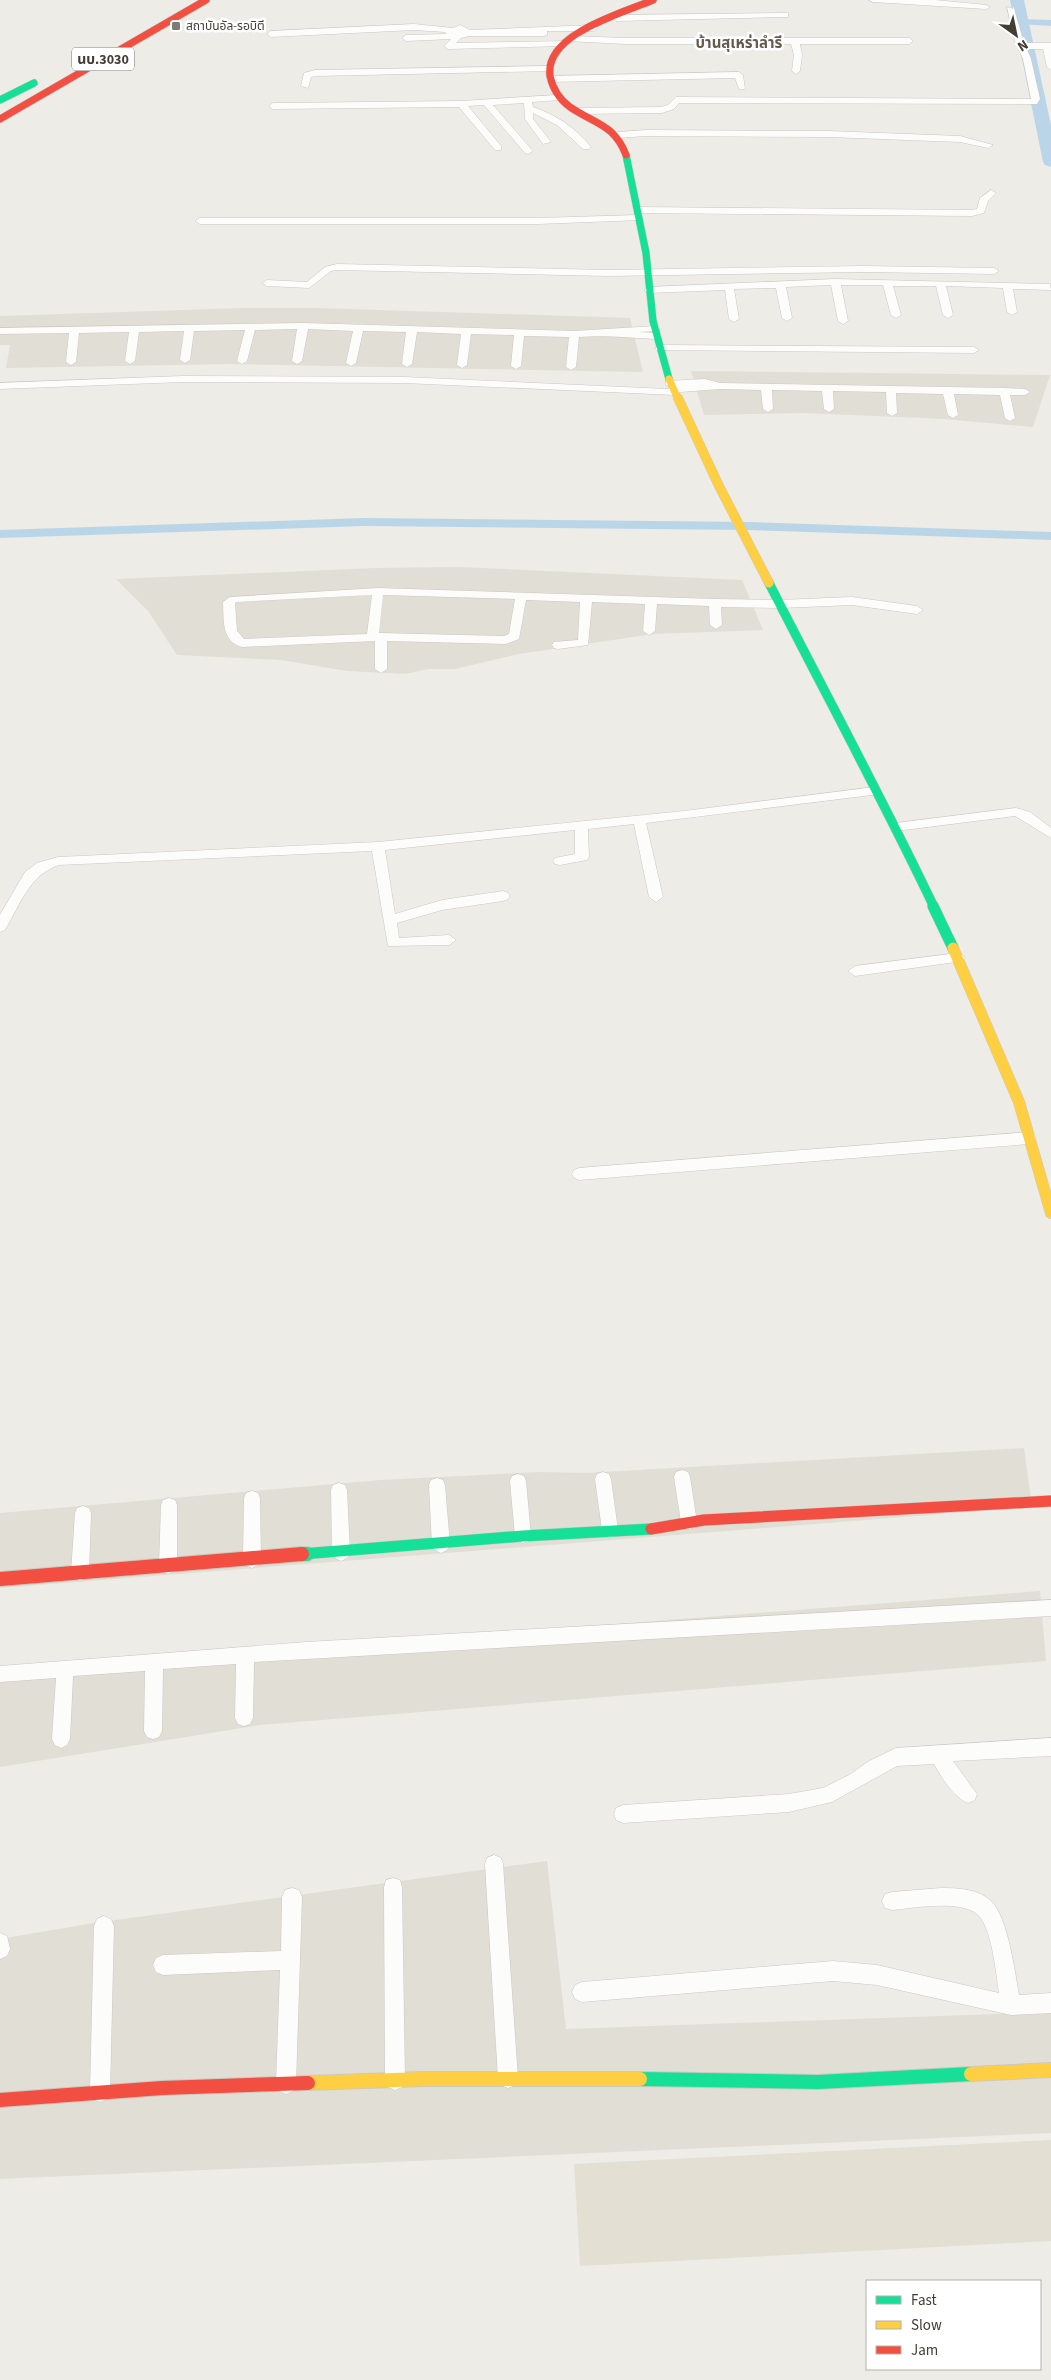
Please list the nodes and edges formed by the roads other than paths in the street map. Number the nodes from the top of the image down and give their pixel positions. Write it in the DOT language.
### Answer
graph roads {
  1 [pos="189,0"];
  2 [pos="206,0"];
  3 [pos="653,0"];
  4 [pos="873,0"];
  5 [pos="931,2"];
  6 [pos="986,7"];
  7 [pos="1010,9"];
  8 [pos="785,15"];
  9 [pos="616,18"];
  10 [pos="594,28"];
  11 [pos="534,32"];
  12 [pos="271,34"];
  13 [pos="455,34"];
  14 [pos="406,38"];
  15 [pos="571,39"];
  16 [pos="795,40"];
  17 [pos="909,41"];
  18 [pos="1022,46"];
  19 [pos="1047,46"];
  20 [pos="96,59"];
  21 [pos="1051,67"];
  22 [pos="66,68"];
  23 [pos="796,71"];
  24 [pos="549,74"];
  25 [pos="698,75"];
  26 [pos="42,79"];
  27 [pos="305,86"];
  28 [pos="742,87"];
  29 [pos="701,88"];
  30 [pos="557,98"];
  31 [pos="0,100"];
  32 [pos="487,103"];
  33 [pos="461,104"];
  34 [pos="528,105"];
  35 [pos="273,106"];
  36 [pos="0,109"];
  37 [pos="577,111"];
  38 [pos="0,119"];
  39 [pos="0,127"];
  40 [pos="618,135"];
  41 [pos="546,142"];
  42 [pos="988,145"];
  43 [pos="586,147"];
  44 [pos="498,148"];
  45 [pos="528,151"];
  46 [pos="991,193"];
  47 [pos="639,214"];
  48 [pos="200,221"];
  49 [pos="994,271"];
  50 [pos="647,274"];
  51 [pos="835,282"];
  52 [pos="887,282"];
  53 [pos="267,283"];
  54 [pos="940,283"];
  55 [pos="780,284"];
  56 [pos="729,286"];
  57 [pos="1008,286"];
  58 [pos="1050,287"];
  59 [pos="648,290"];
  60 [pos="1012,312"];
  61 [pos="896,315"];
  62 [pos="948,315"];
  63 [pos="787,318"];
  64 [pos="734,319"];
  65 [pos="843,321"];
  66 [pos="303,326"];
  67 [pos="190,327"];
  68 [pos="251,327"];
  69 [pos="359,327"];
  70 [pos="135,328"];
  71 [pos="412,329"];
  72 [pos="74,330"];
  73 [pos="466,330"];
  74 [pos="0,331"];
  75 [pos="519,332"];
  76 [pos="656,333"];
  77 [pos="574,334"];
  78 [pos="660,348"];
  79 [pos="974,350"];
  80 [pos="185,360"];
  81 [pos="130,361"];
  82 [pos="242,361"];
  83 [pos="297,361"];
  84 [pos="71,362"];
  85 [pos="351,364"];
  86 [pos="407,364"];
  87 [pos="462,365"];
  88 [pos="516,366"];
  89 [pos="571,367"];
  90 [pos="0,386"];
  91 [pos="766,387"];
  92 [pos="673,388"];
  93 [pos="827,388"];
  94 [pos="891,389"];
  95 [pos="948,390"];
  96 [pos="1004,391"];
  97 [pos="1025,392"];
  98 [pos="768,409"];
  99 [pos="829,409"];
  100 [pos="892,413"];
  101 [pos="953,415"];
  102 [pos="1010,418"];
  103 [pos="378,591"];
  104 [pos="521,596"];
  105 [pos="586,599"];
  106 [pos="651,601"];
  107 [pos="715,603"];
  108 [pos="780,604"];
  109 [pos="917,610"];
  110 [pos="716,625"];
  111 [pos="649,631"];
  112 [pos="377,637"];
  113 [pos="558,645"];
  114 [pos="381,669"];
  115 [pos="875,791"];
  116 [pos="639,819"];
  117 [pos="581,825"];
  118 [pos="896,828"];
  119 [pos="1051,834"];
  120 [pos="378,846"];
  121 [pos="560,861"];
  122 [pos="504,896"];
  123 [pos="656,897"];
  124 [pos="389,921"];
  125 [pos="0,928"];
  126 [pos="449,940"];
  127 [pos="958,958"];
  128 [pos="855,971"];
  129 [pos="1029,1138"];
  130 [pos="579,1174"];
  131 [pos="1051,1213"];
  132 [pos="682,1477"];
  133 [pos="603,1479"];
  134 [pos="518,1481"];
  135 [pos="437,1485"];
  136 [pos="339,1490"];
  137 [pos="252,1498"];
  138 [pos="1051,1501"];
  139 [pos="169,1505"];
  140 [pos="83,1513"];
  141 [pos="689,1522"];
  142 [pos="610,1530"];
  143 [pos="523,1536"];
  144 [pos="441,1544"];
  145 [pos="341,1553"];
  146 [pos="252,1560"];
  147 [pos="168,1566"];
  148 [pos="80,1573"];
  149 [pos="0,1579"];
  150 [pos="1051,1608"];
  151 [pos="245,1655"];
  152 [pos="154,1662"];
  153 [pos="65,1669"];
  154 [pos="0,1674"];
  155 [pos="244,1718"];
  156 [pos="154,1731"];
  157 [pos="61,1739"];
  158 [pos="1051,1747"];
  159 [pos="941,1755"];
  160 [pos="968,1794"];
  161 [pos="623,1814"];
  162 [pos="494,1864"];
  163 [pos="394,1887"];
  164 [pos="292,1897"];
  165 [pos="892,1901"];
  166 [pos="104,1926"];
  167 [pos="0,1943"];
  168 [pos="0,1948"];
  169 [pos="290,1960"];
  170 [pos="163,1964"];
  171 [pos="582,1992"];
  172 [pos="1051,2003"];
  173 [pos="1011,2005"];
  174 [pos="1051,2070"];
  175 [pos="508,2078"];
  176 [pos="395,2080"];
  177 [pos="286,2084"];
  178 [pos="100,2092"];
  179 [pos="0,2100"];
  1 -- 20 [label="street, นบ.3030"];
  2 -- 20 [label="street, นบ.3030"];
  3 -- 9 [label="street"];
  4 -- 5 [label="street"];
  5 -- 6 [label="street"];
  7 -- 18 [label="street"];
  8 -- 9 [label="street"];
  9 -- 10 [label="street"];
  10 -- 11 [label="street"];
  10 -- 15 [label="street"];
  11 -- 13 [label="street"];
  11 -- 15 [label="street"];
  12 -- 13 [label="street"];
  13 -- 14 [label="street"];
  13 -- 15 [label="street"];
  15 -- 16 [label="street"];
  15 -- 24 [label="street"];
  16 -- 17 [label="street"];
  16 -- 23 [label="street"];
  18 -- 19 [label="street"];
  18 -- 37 [label="street"];
  19 -- 21 [label="street"];
  20 -- 22 [label="street"];
  20 -- 36 [label="street, นบ.3030"];
  20 -- 38 [label="street, นบ.3030"];
  20 -- 39 [label="street"];
  24 -- 25 [label="street"];
  24 -- 27 [label="street"];
  24 -- 30 [label="street"];
  25 -- 28 [label="street"];
  25 -- 29 [label="street"];
  26 -- 31 [label="street"];
  30 -- 34 [label="street"];
  30 -- 37 [label="street"];
  32 -- 33 [label="street"];
  32 -- 34 [label="street"];
  32 -- 45 [label="street"];
  33 -- 35 [label="street"];
  33 -- 44 [label="street"];
  34 -- 41 [label="street"];
  34 -- 43 [label="street"];
  37 -- 40 [label="street"];
  40 -- 42 [label="street"];
  40 -- 47 [label="street"];
  46 -- 47 [label="street"];
  47 -- 48 [label="street"];
  47 -- 50 [label="street"];
  49 -- 50 [label="street"];
  50 -- 53 [label="street"];
  50 -- 59 [label="street"];
  51 -- 52 [label="street"];
  51 -- 55 [label="street"];
  51 -- 65 [label="street"];
  52 -- 54 [label="street"];
  52 -- 61 [label="street"];
  54 -- 57 [label="street"];
  54 -- 62 [label="street"];
  55 -- 56 [label="street"];
  55 -- 63 [label="street"];
  56 -- 59 [label="street"];
  56 -- 64 [label="street"];
  57 -- 58 [label="street"];
  57 -- 60 [label="street"];
  59 -- 76 [label="street"];
  66 -- 68 [label="street"];
  66 -- 69 [label="street"];
  66 -- 83 [label="street"];
  67 -- 68 [label="street"];
  67 -- 70 [label="street"];
  67 -- 80 [label="street"];
  68 -- 82 [label="street"];
  69 -- 71 [label="street"];
  69 -- 85 [label="street"];
  70 -- 72 [label="street"];
  70 -- 81 [label="street"];
  71 -- 73 [label="street"];
  71 -- 86 [label="street"];
  72 -- 74 [label="street"];
  72 -- 84 [label="street"];
  73 -- 75 [label="street"];
  73 -- 87 [label="street"];
  75 -- 77 [label="street"];
  75 -- 88 [label="street"];
  76 -- 77 [label="street"];
  76 -- 78 [label="street"];
  77 -- 89 [label="street"];
  78 -- 79 [label="street"];
  78 -- 92 [label="street"];
  90 -- 92 [label="street"];
  91 -- 92 [label="street"];
  91 -- 93 [label="street"];
  91 -- 98 [label="street"];
  92 -- 108 [label="street"];
  93 -- 94 [label="street"];
  93 -- 99 [label="street"];
  94 -- 95 [label="street"];
  94 -- 100 [label="street"];
  95 -- 96 [label="street"];
  95 -- 101 [label="street"];
  96 -- 97 [label="street"];
  96 -- 102 [label="street"];
  103 -- 104 [label="street"];
  103 -- 112 [label="street"];
  103 -- 112 [label="street"];
  104 -- 105 [label="street"];
  104 -- 112 [label="street"];
  105 -- 106 [label="street"];
  105 -- 113 [label="street"];
  106 -- 107 [label="street"];
  106 -- 111 [label="street"];
  107 -- 108 [label="street"];
  107 -- 110 [label="street"];
  108 -- 109 [label="street"];
  108 -- 115 [label="street"];
  112 -- 114 [label="street"];
  115 -- 116 [label="street"];
  115 -- 118 [label="street"];
  116 -- 117 [label="street"];
  116 -- 123 [label="street"];
  117 -- 120 [label="street"];
  117 -- 121 [label="street"];
  118 -- 119 [label="street"];
  118 -- 127 [label="street"];
  120 -- 124 [label="street"];
  120 -- 125 [label="street"];
  122 -- 124 [label="street"];
  124 -- 126 [label="street"];
  127 -- 128 [label="street"];
  127 -- 129 [label="street"];
  129 -- 130 [label="street"];
  129 -- 131 [label="street"];
  132 -- 141 [label="street"];
  133 -- 142 [label="street"];
  134 -- 143 [label="street"];
  135 -- 144 [label="street"];
  136 -- 145 [label="street"];
  137 -- 146 [label="street"];
  138 -- 141 [label="street"];
  139 -- 147 [label="street"];
  140 -- 148 [label="street"];
  141 -- 142 [label="street"];
  142 -- 143 [label="street"];
  143 -- 144 [label="street"];
  144 -- 145 [label="street"];
  145 -- 146 [label="street"];
  146 -- 147 [label="street"];
  147 -- 148 [label="street"];
  148 -- 149 [label="street"];
  150 -- 151 [label="street"];
  151 -- 152 [label="street"];
  151 -- 155 [label="street"];
  152 -- 153 [label="street"];
  152 -- 156 [label="street"];
  153 -- 154 [label="street"];
  153 -- 157 [label="street"];
  158 -- 159 [label="street"];
  159 -- 160 [label="street"];
  159 -- 161 [label="street"];
  162 -- 175 [label="street"];
  163 -- 176 [label="street"];
  164 -- 169 [label="street"];
  165 -- 173 [label="street"];
  166 -- 178 [label="street"];
  167 -- 168 [label="street"];
  169 -- 170 [label="street"];
  169 -- 177 [label="street"];
  171 -- 173 [label="street"];
  172 -- 173 [label="street"];
  174 -- 175 [label="street"];
  175 -- 176 [label="street"];
  176 -- 177 [label="street"];
  177 -- 178 [label="street"];
  178 -- 179 [label="street"];
}
